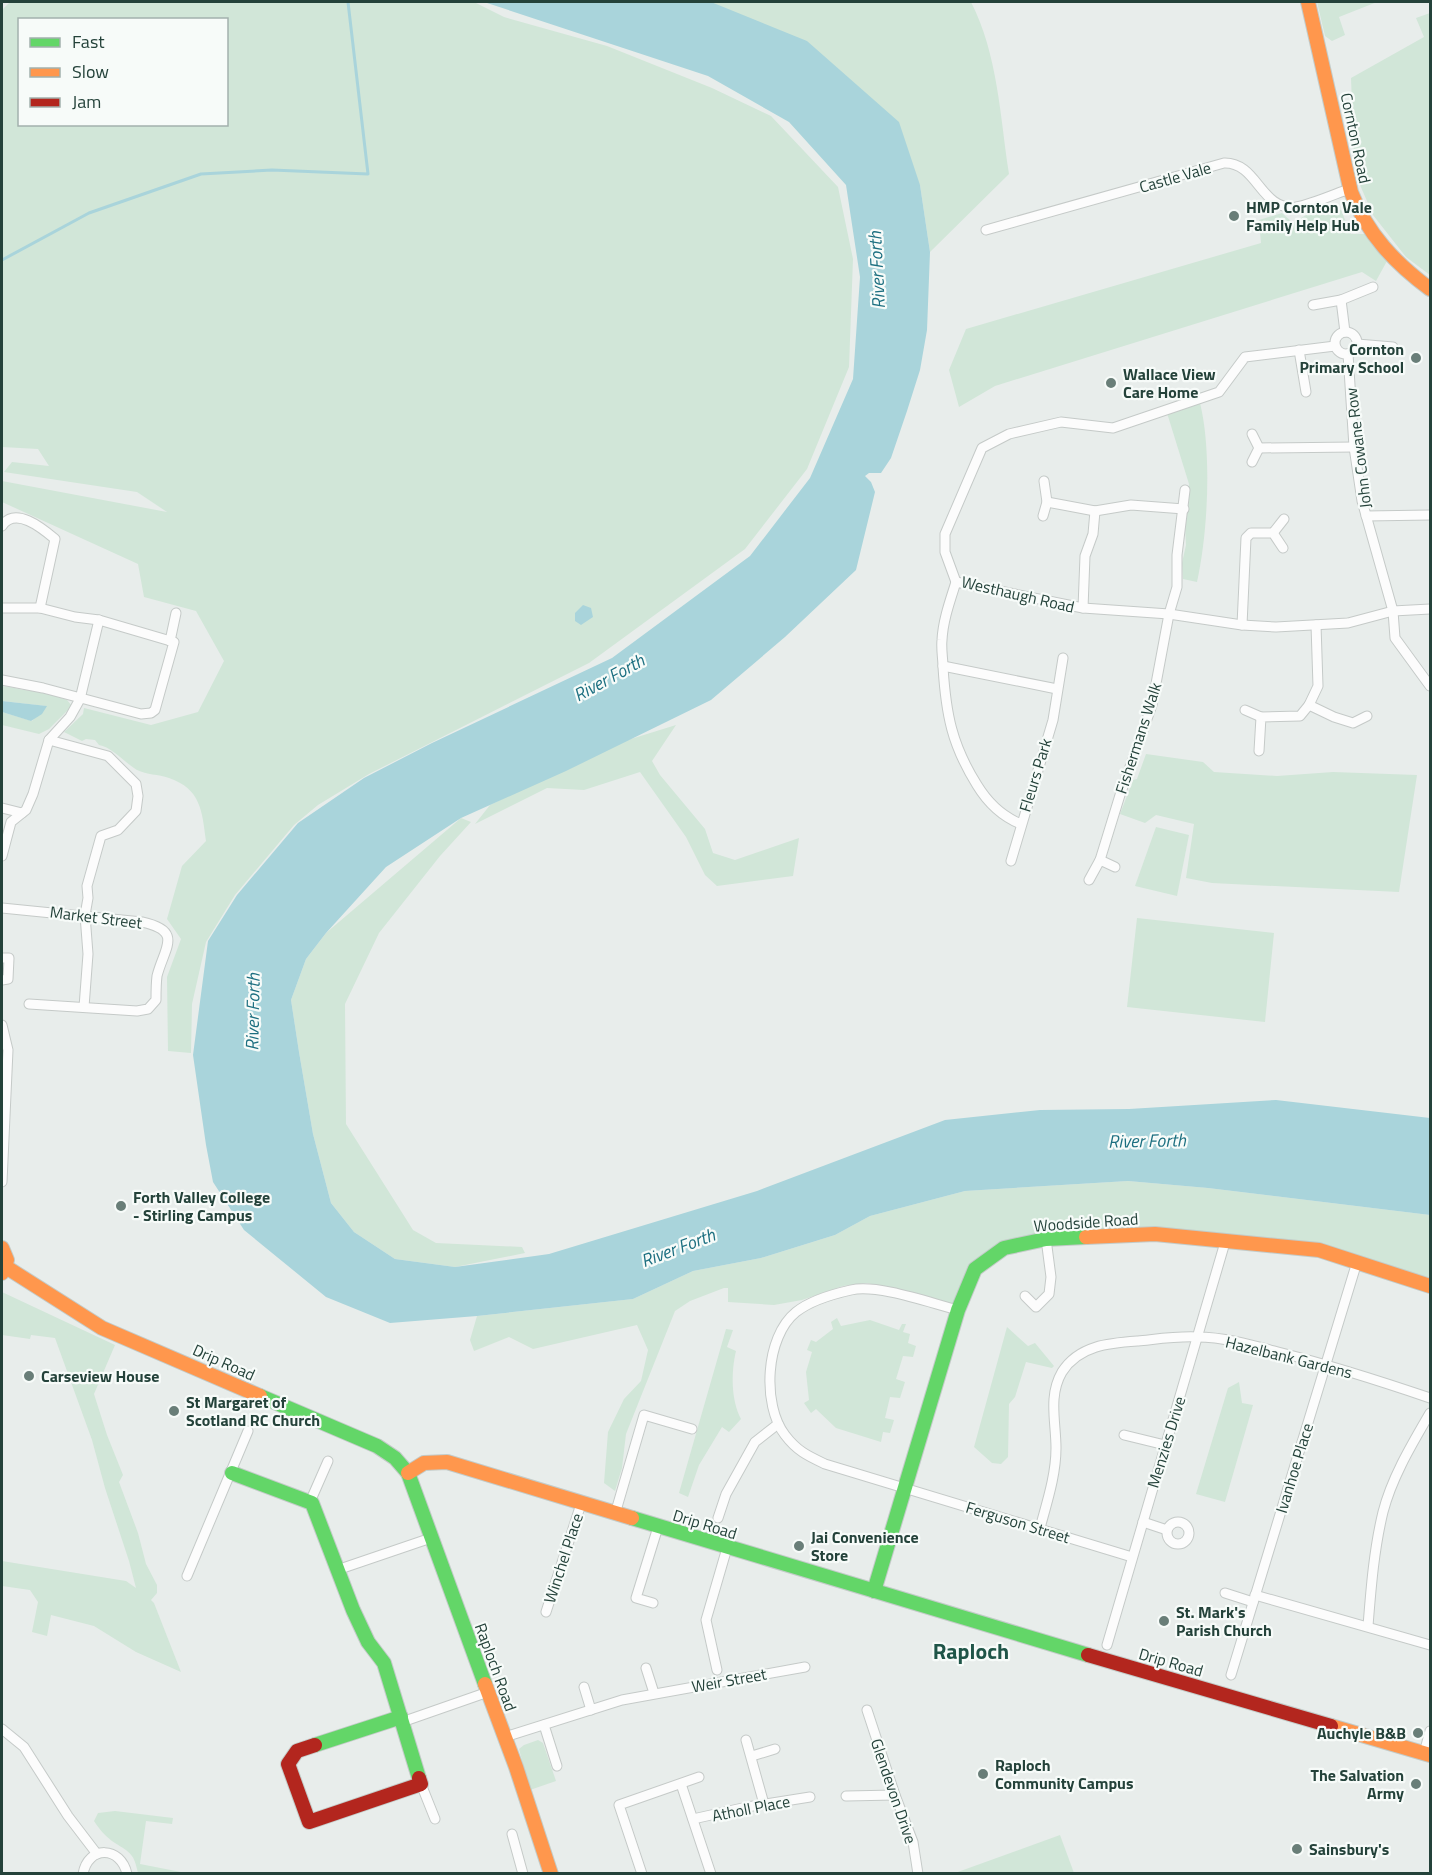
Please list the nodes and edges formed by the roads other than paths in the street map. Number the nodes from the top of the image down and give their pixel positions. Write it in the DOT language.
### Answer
graph roads {
  1 [pos="1308,2"];
  2 [pos="1349,189"];
  3 [pos="986,230"];
  4 [pos="1373,287"];
  5 [pos="1431,289"];
  6 [pos="1341,300"];
  7 [pos="1312,304"];
  8 [pos="1345,332"];
  9 [pos="1357,344"];
  10 [pos="1335,346"];
  11 [pos="1393,347"];
  12 [pos="1299,350"];
  13 [pos="1348,354"];
  14 [pos="1306,392"];
  15 [pos="1252,434"];
  16 [pos="1354,447"];
  17 [pos="1258,448"];
  18 [pos="1252,462"];
  19 [pos="1044,481"];
  20 [pos="1185,490"];
  21 [pos="1047,502"];
  22 [pos="1184,509"];
  23 [pos="1095,511"];
  24 [pos="1431,515"];
  25 [pos="1043,516"];
  26 [pos="1366,516"];
  27 [pos="1284,519"];
  28 [pos="2,526"];
  29 [pos="1273,533"];
  30 [pos="1283,548"];
  31 [pos="956,582"];
  32 [pos="2,608"];
  33 [pos="40,608"];
  34 [pos="1083,608"];
  35 [pos="1431,609"];
  36 [pos="1393,611"];
  37 [pos="176,613"];
  38 [pos="1169,614"];
  39 [pos="99,620"];
  40 [pos="1242,625"];
  41 [pos="1316,625"];
  42 [pos="170,641"];
  43 [pos="1063,658"];
  44 [pos="943,666"];
  45 [pos="2,680"];
  46 [pos="1431,686"];
  47 [pos="1057,689"];
  48 [pos="80,699"];
  49 [pos="1309,705"];
  50 [pos="1245,710"];
  51 [pos="1367,716"];
  52 [pos="1261,717"];
  53 [pos="49,740"];
  54 [pos="1260,751"];
  55 [pos="2,808"];
  56 [pos="22,813"];
  57 [pos="1021,824"];
  58 [pos="2,856"];
  59 [pos="1100,860"];
  60 [pos="1011,861"];
  61 [pos="1115,867"];
  62 [pos="1089,880"];
  63 [pos="2,908"];
  64 [pos="85,915"];
  65 [pos="2,958"];
  66 [pos="2,980"];
  67 [pos="29,1004"];
  68 [pos="84,1007"];
  69 [pos="2,1025"];
  70 [pos="3,1131"];
  71 [pos="2,1182"];
  72 [pos="1046,1239"];
  73 [pos="1226,1239"];
  74 [pos="2,1248"];
  75 [pos="1357,1262"];
  76 [pos="4,1270"];
  77 [pos="1431,1286"];
  78 [pos="1026,1296"];
  79 [pos="958,1310"];
  80 [pos="1198,1336"];
  81 [pos="1326,1364"];
  82 [pos="1431,1398"];
  83 [pos="1431,1413"];
  84 [pos="778,1424"];
  85 [pos="692,1429"];
  86 [pos="248,1431"];
  87 [pos="1124,1435"];
  88 [pos="1165,1445"];
  89 [pos="328,1461"];
  90 [pos="232,1473"];
  91 [pos="408,1473"];
  92 [pos="905,1488"];
  93 [pos="310,1502"];
  94 [pos="581,1504"];
  95 [pos="615,1514"];
  96 [pos="718,1518"];
  97 [pos="1143,1522"];
  98 [pos="658,1527"];
  99 [pos="1040,1528"];
  100 [pos="1167,1530"];
  101 [pos="431,1538"];
  102 [pos="727,1548"];
  103 [pos="1132,1557"];
  104 [pos="337,1570"];
  105 [pos="187,1576"];
  106 [pos="874,1591"];
  107 [pos="1225,1593"];
  108 [pos="1254,1598"];
  109 [pos="653,1603"];
  110 [pos="546,1612"];
  111 [pos="1368,1626"];
  112 [pos="1431,1645"];
  113 [pos="1107,1646"];
  114 [pos="805,1667"];
  115 [pos="646,1668"];
  116 [pos="717,1670"];
  117 [pos="1231,1675"];
  118 [pos="584,1687"];
  119 [pos="488,1692"];
  120 [pos="654,1693"];
  121 [pos="591,1710"];
  122 [pos="867,1710"];
  123 [pos="402,1720"];
  124 [pos="544,1725"];
  125 [pos="2,1729"];
  126 [pos="1431,1731"];
  127 [pos="505,1737"];
  128 [pos="746,1740"];
  129 [pos="775,1749"];
  130 [pos="1427,1754"];
  131 [pos="752,1756"];
  132 [pos="557,1766"];
  133 [pos="699,1777"];
  134 [pos="421,1784"];
  135 [pos="681,1784"];
  136 [pos="895,1795"];
  137 [pos="846,1796"];
  138 [pos="810,1797"];
  139 [pos="764,1804"];
  140 [pos="435,1819"];
  141 [pos="693,1819"];
  142 [pos="512,1834"];
  143 [pos="96,1854"];
  144 [pos="546,1872"];
  145 [pos="83,1874"];
  146 [pos="127,1874"];
  147 [pos="523,1874"];
  148 [pos="642,1874"];
  149 [pos="711,1874"];
  150 [pos="918,1874"];
  1 -- 2 [label="street, Cornton Road"];
  2 -- 3 [label="street, Castle Vale"];
  2 -- 5 [label="street, Cornton Road"];
  4 -- 6 [label="street"];
  6 -- 7 [label="street"];
  6 -- 8 [label="street"];
  8 -- 9 [label="street"];
  8 -- 10 [label="street"];
  9 -- 11 [label="street"];
  9 -- 13 [label="street"];
  10 -- 12 [label="street"];
  10 -- 13 [label="street"];
  12 -- 14 [label="street"];
  12 -- 31 [label="street, Westhaugh Road"];
  13 -- 16 [label="street, John Cowane Row"];
  15 -- 17 [label="street"];
  16 -- 17 [label="street"];
  16 -- 26 [label="street, John Cowane Row"];
  17 -- 18 [label="street"];
  19 -- 21 [label="street"];
  20 -- 22 [label="street, Fishermans Walk"];
  21 -- 23 [label="street"];
  21 -- 25 [label="street"];
  22 -- 23 [label="street"];
  22 -- 38 [label="street, Fishermans Walk"];
  23 -- 34 [label="street"];
  24 -- 26 [label="street"];
  26 -- 36 [label="street, John Cowane Row"];
  27 -- 29 [label="street"];
  28 -- 33 [label="street"];
  29 -- 30 [label="street"];
  29 -- 40 [label="street"];
  31 -- 34 [label="street, Westhaugh Road"];
  31 -- 44 [label="street"];
  32 -- 33 [label="street"];
  33 -- 39 [label="street"];
  34 -- 38 [label="street, Westhaugh Road"];
  35 -- 36 [label="street, Westhaugh Road"];
  36 -- 41 [label="street, Westhaugh Road"];
  36 -- 46 [label="street, John Cowane Row"];
  37 -- 42 [label="street"];
  38 -- 40 [label="street, Westhaugh Road"];
  38 -- 59 [label="street, Fishermans Walk"];
  39 -- 42 [label="street"];
  39 -- 48 [label="street"];
  40 -- 41 [label="street, Westhaugh Road"];
  41 -- 49 [label="street"];
  42 -- 48 [label="street"];
  43 -- 47 [label="street, Fleurs Park"];
  44 -- 47 [label="street"];
  44 -- 57 [label="street"];
  45 -- 48 [label="street"];
  47 -- 57 [label="street, Fleurs Park"];
  48 -- 53 [label="street"];
  49 -- 51 [label="street"];
  49 -- 52 [label="street"];
  50 -- 52 [label="street"];
  52 -- 54 [label="street"];
  53 -- 56 [label="street"];
  53 -- 64 [label="street"];
  55 -- 56 [label="street"];
  56 -- 58 [label="street"];
  57 -- 60 [label="street, Fleurs Park"];
  59 -- 61 [label="street"];
  59 -- 62 [label="street, Fishermans Walk"];
  63 -- 64 [label="street, Market Street"];
  64 -- 68 [label="street"];
  64 -- 68 [label="street, Market Street"];
  65 -- 66 [label="street"];
  67 -- 68 [label="street, Market Street"];
  69 -- 70 [label="street"];
  70 -- 71 [label="street"];
  72 -- 73 [label="street, Woodside Road"];
  72 -- 78 [label="street"];
  72 -- 79 [label="street, Woodside Road"];
  73 -- 75 [label="street, Woodside Road"];
  73 -- 80 [label="street, Menzies Drive"];
  74 -- 76 [label="street, Drip Road"];
  75 -- 77 [label="street, Woodside Road"];
  75 -- 81 [label="street, Ivanhoe Place"];
  76 -- 91 [label="street, Drip Road"];
  79 -- 84 [label="street"];
  79 -- 92 [label="street, Woodside Road"];
  80 -- 81 [label="street, Hazelbank Gardens"];
  80 -- 88 [label="street, Menzies Drive"];
  80 -- 99 [label="street, Hazelbank Gardens"];
  81 -- 82 [label="street, Hazelbank Gardens"];
  81 -- 108 [label="street, Ivanhoe Place"];
  83 -- 111 [label="street"];
  84 -- 92 [label="street"];
  84 -- 96 [label="street"];
  85 -- 95 [label="street"];
  86 -- 90 [label="street"];
  87 -- 88 [label="street"];
  88 -- 97 [label="street, Menzies Drive"];
  89 -- 93 [label="street"];
  90 -- 93 [label="street"];
  90 -- 105 [label="street"];
  91 -- 94 [label="street, Drip Road"];
  91 -- 101 [label="street, Raploch Road"];
  92 -- 99 [label="street, Ferguson Street"];
  92 -- 106 [label="street, Woodside Road"];
  93 -- 104 [label="street"];
  94 -- 95 [label="street, Drip Road"];
  94 -- 110 [label="street, Winchel Place"];
  95 -- 98 [label="street, Drip Road"];
  97 -- 100 [label="street"];
  97 -- 103 [label="street, Menzies Drive"];
  98 -- 102 [label="street, Drip Road"];
  98 -- 109 [label="street"];
  99 -- 103 [label="street, Ferguson Street"];
  101 -- 104 [label="street"];
  101 -- 119 [label="street, Raploch Road"];
  102 -- 106 [label="street, Drip Road"];
  102 -- 116 [label="street"];
  103 -- 113 [label="street, Menzies Drive"];
  104 -- 123 [label="street"];
  106 -- 130 [label="street, Drip Road"];
  107 -- 108 [label="street"];
  108 -- 111 [label="street"];
  108 -- 117 [label="street, Ivanhoe Place"];
  111 -- 112 [label="street"];
  114 -- 120 [label="street, Weir Street"];
  115 -- 120 [label="street"];
  118 -- 121 [label="street"];
  119 -- 123 [label="street"];
  119 -- 127 [label="street, Raploch Road"];
  120 -- 121 [label="street, Weir Street"];
  121 -- 124 [label="street, Weir Street"];
  122 -- 136 [label="street, Glendevon Drive"];
  123 -- 134 [label="street"];
  123 -- 134 [label="street"];
  124 -- 127 [label="street, Weir Street"];
  124 -- 132 [label="street"];
  125 -- 143 [label="street"];
  126 -- 130 [label="street"];
  127 -- 144 [label="street, Raploch Road"];
  128 -- 131 [label="street"];
  129 -- 131 [label="street"];
  131 -- 139 [label="street"];
  133 -- 135 [label="street"];
  134 -- 140 [label="street"];
  135 -- 141 [label="street"];
  135 -- 148 [label="street"];
  136 -- 137 [label="street"];
  136 -- 150 [label="street, Glendevon Drive"];
  138 -- 139 [label="street, Atholl Place"];
  139 -- 141 [label="street, Atholl Place"];
  141 -- 149 [label="street"];
  142 -- 147 [label="street"];
  143 -- 145 [label="street"];
  143 -- 146 [label="street"];
}
